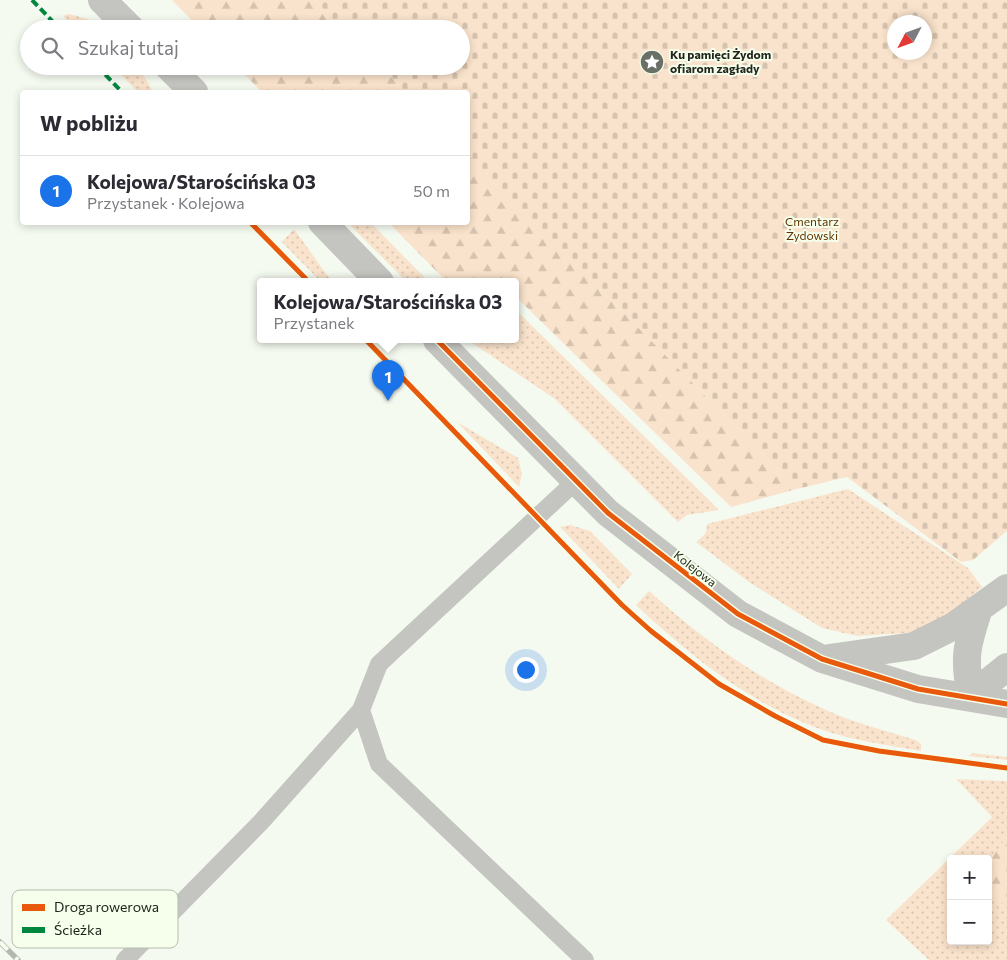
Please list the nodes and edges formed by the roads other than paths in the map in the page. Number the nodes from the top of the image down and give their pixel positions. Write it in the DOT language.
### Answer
graph roads {
  1 [pos="102,0"];
  2 [pos="122,20"];
  3 [pos="177,75"];
  4 [pos="192,90"];
  5 [pos="325,225"];
  6 [pos="376,278"];
  7 [pos="440,343"];
  8 [pos="576,481"];
  9 [pos="1007,588"];
  10 [pos="979,608"];
  11 [pos="822,659"];
  12 [pos="1007,667"];
  13 [pos="971,696"];
  14 [pos="1007,704"];
  15 [pos="361,710"];
  16 [pos="178,906"];
  17 [pos="137,948"];
  18 [pos="125,960"];
  19 [pos="585,960"];
  1 -- 2 [label="street"];
  3 -- 4 [label="street"];
  5 -- 6 [label="street"];
  7 -- 8 [label="street, Kolejowa"];
  8 -- 11 [label="street, Kolejowa"];
  8 -- 15 [label="lane"];
  9 -- 10 [label="street"];
  10 -- 11 [label="street"];
  10 -- 13 [label="street"];
  11 -- 13 [label="street, Kolejowa"];
  12 -- 13 [label="street"];
  13 -- 14 [label="street, Kolejowa"];
  15 -- 16 [label="lane"];
  15 -- 19 [label="lane"];
  17 -- 18 [label="lane"];
}
